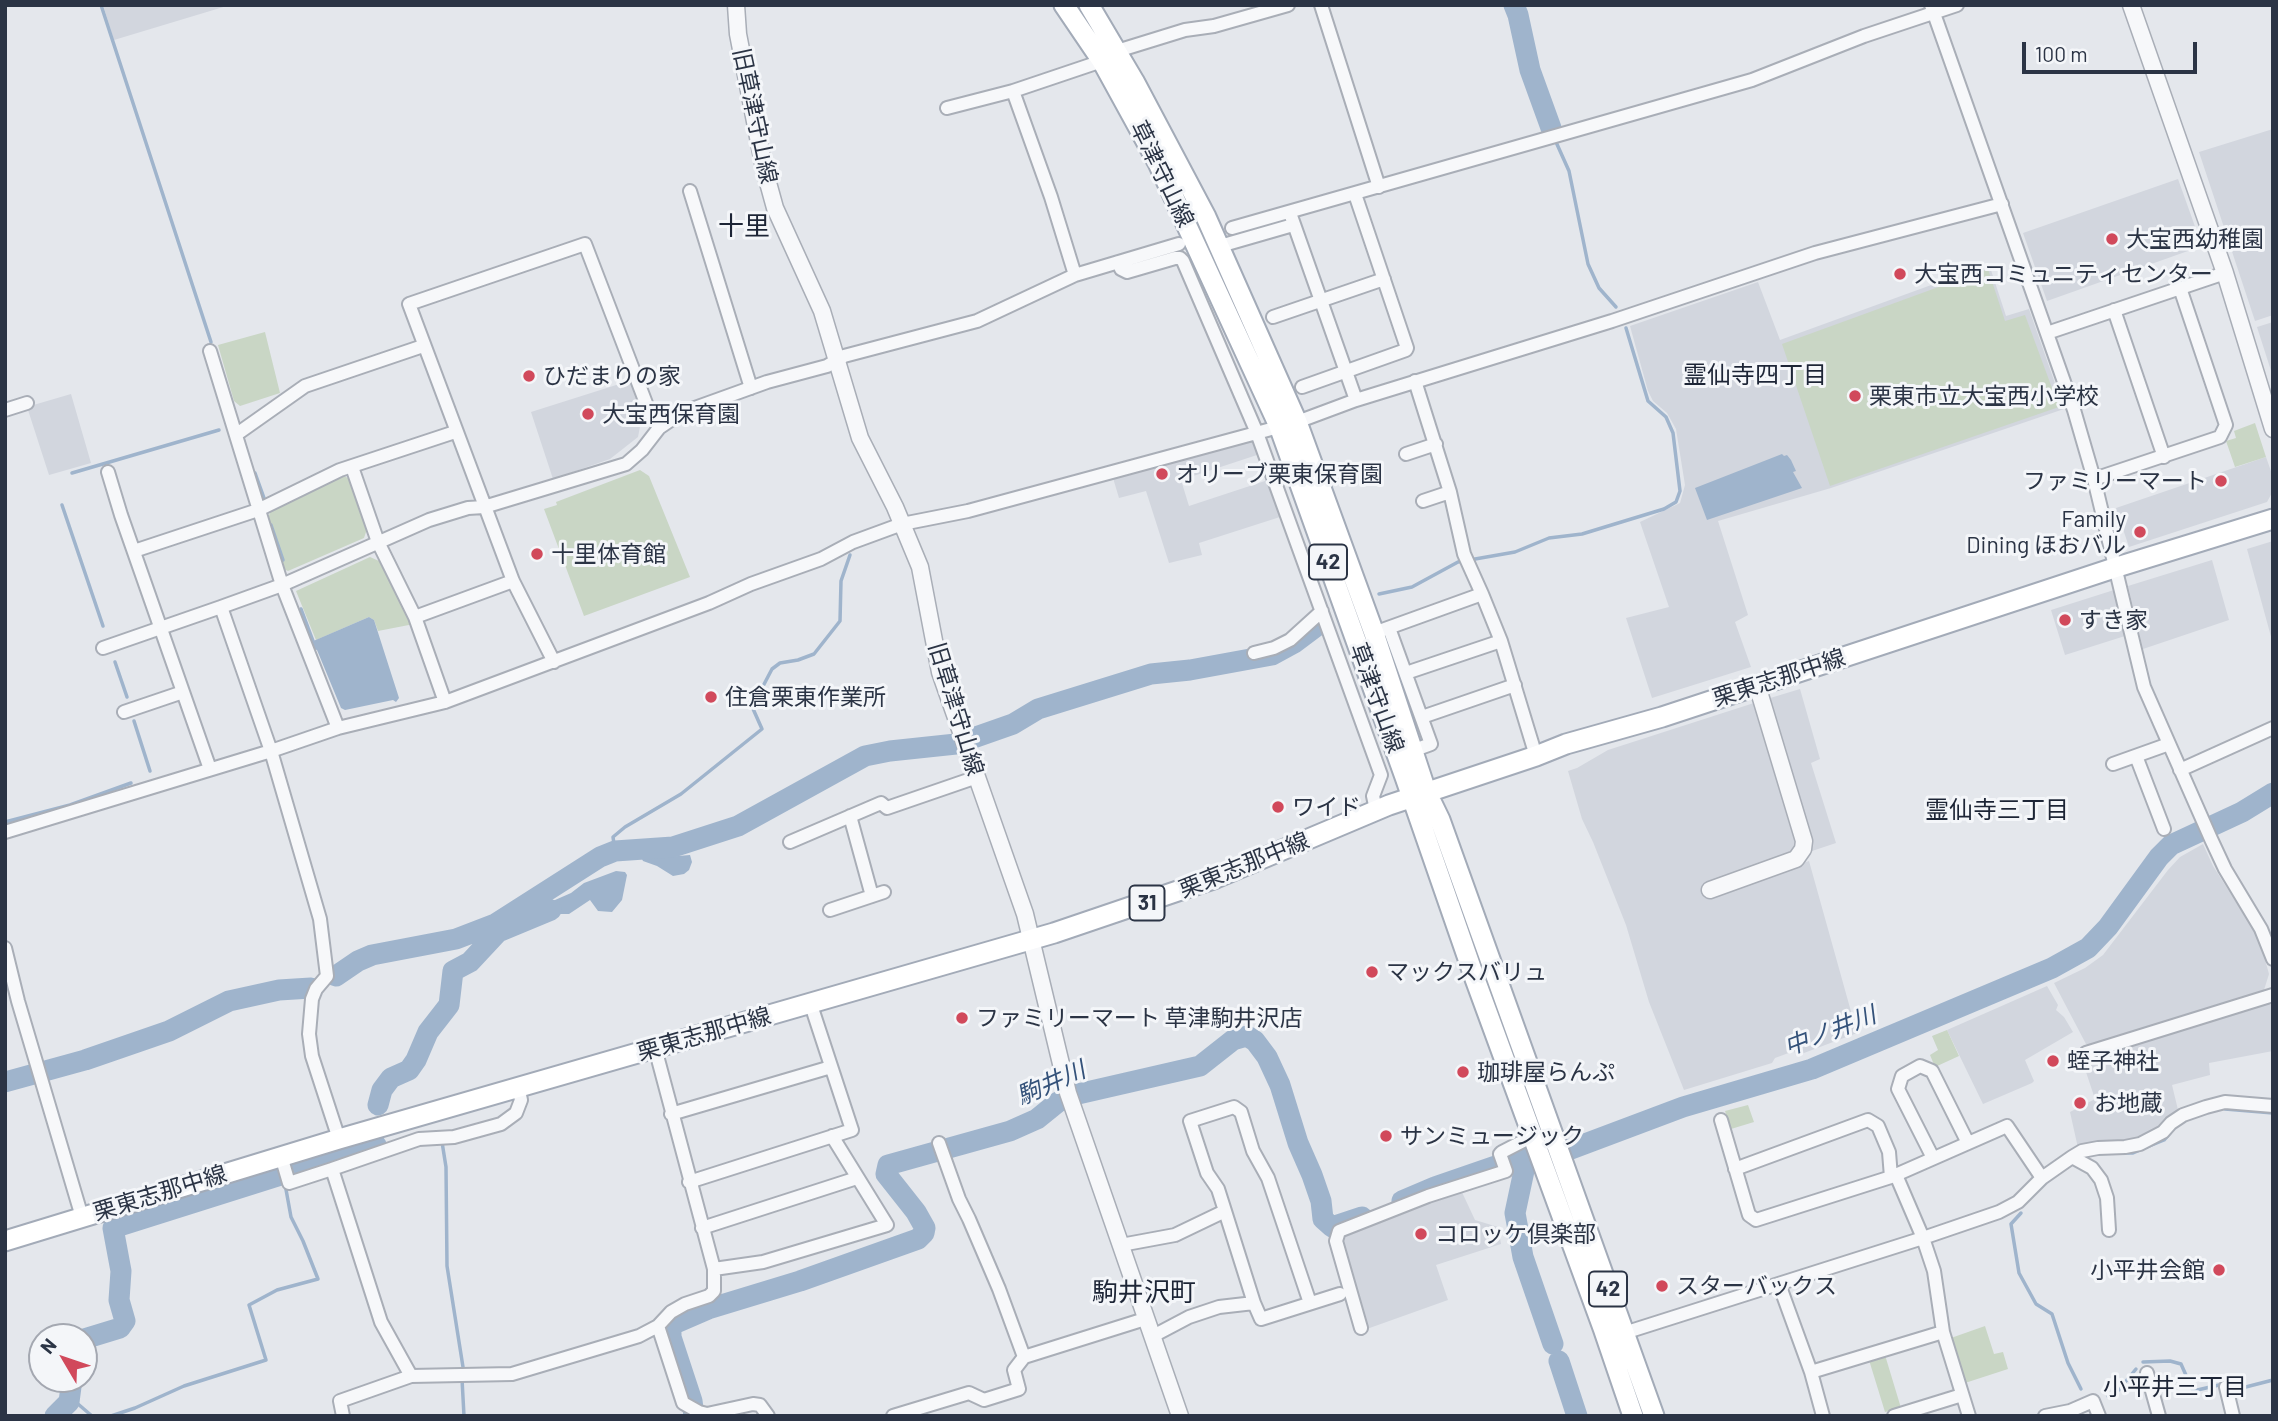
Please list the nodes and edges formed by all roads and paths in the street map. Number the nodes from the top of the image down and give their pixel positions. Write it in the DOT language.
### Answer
graph roads {
  1 [pos="736,5"];
  2 [pos="1064,5"];
  3 [pos="1089,5"];
  4 [pos="1288,5"];
  5 [pos="1321,5"];
  6 [pos="1957,5"];
  7 [pos="2131,5"];
  8 [pos="1933,9"];
  9 [pos="1110,56"];
  10 [pos="1013,91"];
  11 [pos="947,108"];
  12 [pos="1379,187"];
  13 [pos="690,191"];
  14 [pos="1355,194"];
  15 [pos="2002,204"];
  16 [pos="1291,219"];
  17 [pos="1232,228"];
  18 [pos="1179,244"];
  19 [pos="1220,246"];
  20 [pos="1118,262"];
  21 [pos="2225,273"];
  22 [pos="1075,275"];
  23 [pos="1384,279"];
  24 [pos="2180,288"];
  25 [pos="1320,300"];
  26 [pos="2114,310"];
  27 [pos="1273,317"];
  28 [pos="2047,333"];
  29 [pos="423,346"];
  30 [pos="210,351"];
  31 [pos="837,360"];
  32 [pos="1346,372"];
  33 [pos="1415,381"];
  34 [pos="1302,387"];
  35 [pos="751,388"];
  36 [pos="1356,400"];
  37 [pos="27,403"];
  38 [pos="5,410"];
  39 [pos="1288,424"];
  40 [pos="659,428"];
  41 [pos="2273,429"];
  42 [pos="455,432"];
  43 [pos="1257,433"];
  44 [pos="237,435"];
  45 [pos="1436,444"];
  46 [pos="1406,454"];
  47 [pos="2164,457"];
  48 [pos="352,467"];
  49 [pos="108,472"];
  50 [pos="2094,479"];
  51 [pos="1450,492"];
  52 [pos="1423,501"];
  53 [pos="484,507"];
  54 [pos="258,510"];
  55 [pos="2273,519"];
  56 [pos="902,524"];
  57 [pos="378,542"];
  58 [pos="134,551"];
  59 [pos="2114,568"];
  60 [pos="513,581"];
  61 [pos="282,585"];
  62 [pos="1482,594"];
  63 [pos="222,607"];
  64 [pos="1322,611"];
  65 [pos="415,617"];
  66 [pos="161,628"];
  67 [pos="1381,630"];
  68 [pos="1501,641"];
  69 [pos="103,648"];
  70 [pos="1254,653"];
  71 [pos="554,662"];
  72 [pos="1406,673"];
  73 [pos="1515,685"];
  74 [pos="1757,685"];
  75 [pos="183,692"];
  76 [pos="445,702"];
  77 [pos="124,712"];
  78 [pos="1422,717"];
  79 [pos="338,728"];
  80 [pos="2273,728"];
  81 [pos="2169,744"];
  82 [pos="271,751"];
  83 [pos="1412,751"];
  84 [pos="1536,756"];
  85 [pos="2136,756"];
  86 [pos="2113,764"];
  87 [pos="210,769"];
  88 [pos="2180,769"];
  89 [pos="977,777"];
  90 [pos="1418,794"];
  91 [pos="1376,810"];
  92 [pos="850,816"];
  93 [pos="2164,829"];
  94 [pos="5,832"];
  95 [pos="790,842"];
  96 [pos="1710,890"];
  97 [pos="830,910"];
  98 [pos="1032,940"];
  99 [pos="5,948"];
  100 [pos="2273,959"];
  101 [pos="2273,995"];
  102 [pos="810,1002"];
  103 [pos="656,1048"];
  104 [pos="2086,1053"];
  105 [pos="831,1066"];
  106 [pos="518,1086"];
  107 [pos="2273,1106"];
  108 [pos="671,1114"];
  109 [pos="1721,1120"];
  110 [pos="832,1136"];
  111 [pos="339,1139"];
  112 [pos="1541,1139"];
  113 [pos="939,1143"];
  114 [pos="1968,1143"];
  115 [pos="281,1156"];
  116 [pos="2072,1157"];
  117 [pos="1933,1158"];
  118 [pos="1554,1167"];
  119 [pos="332,1169"];
  120 [pos="1735,1169"];
  121 [pos="1893,1176"];
  122 [pos="857,1178"];
  123 [pos="2042,1178"];
  124 [pos="689,1181"];
  125 [pos="1225,1211"];
  126 [pos="82,1217"];
  127 [pos="702,1228"];
  128 [pos="2109,1230"];
  129 [pos="1923,1238"];
  130 [pos="5,1241"];
  131 [pos="1121,1245"];
  132 [pos="714,1269"];
  133 [pos="1779,1284"];
  134 [pos="1340,1294"];
  135 [pos="1254,1303"];
  136 [pos="1310,1303"];
  137 [pos="1145,1319"];
  138 [pos="658,1326"];
  139 [pos="1361,1328"];
  140 [pos="1943,1332"];
  141 [pos="1624,1333"];
  142 [pos="1153,1336"];
  143 [pos="1024,1357"];
  144 [pos="1811,1373"];
  145 [pos="2147,1373"];
  146 [pos="411,1376"];
  147 [pos="2226,1387"];
  148 [pos="1962,1395"];
  149 [pos="343,1416"];
  150 [pos="768,1416"];
  151 [pos="893,1416"];
  152 [pos="1180,1416"];
  153 [pos="1633,1416"];
  154 [pos="1654,1416"];
  155 [pos="1823,1416"];
  156 [pos="1894,1416"];
  157 [pos="1969,1416"];
  158 [pos="2045,1416"];
  159 [pos="2099,1416"];
  160 [pos="2159,1416"];
  161 [pos="2233,1416"];
  1 -- 31 [label="street, 旧草津守山線"];
  2 -- 9 [label="main road, 草津守山線 / 42"];
  3 -- 9 [label="main road, 草津守山線 / 42"];
  4 -- 9 [label="street"];
  5 -- 12 [label="street"];
  6 -- 8 [label="street"];
  7 -- 21 [label="street"];
  8 -- 12 [label="street"];
  8 -- 15 [label="street"];
  9 -- 10 [label="street"];
  9 -- 19 [label="main road, 草津守山線 / 42"];
  9 -- 39 [label="main road, 草津守山線 / 42"];
  10 -- 11 [label="street"];
  10 -- 22 [label="street"];
  12 -- 14 [label="street"];
  13 -- 35 [label="street"];
  14 -- 16 [label="street"];
  14 -- 23 [label="street"];
  15 -- 28 [label="street"];
  15 -- 33 [label="street"];
  16 -- 17 [label="street"];
  16 -- 19 [label="street"];
  16 -- 25 [label="street"];
  18 -- 20 [label="street"];
  19 -- 39 [label="main road, 草津守山線 / 42"];
  20 -- 22 [label="street"];
  20 -- 43 [label="street"];
  21 -- 24 [label="street"];
  21 -- 41 [label="street"];
  22 -- 31 [label="street"];
  23 -- 25 [label="street"];
  23 -- 32 [label="street"];
  24 -- 26 [label="street"];
  24 -- 47 [label="street"];
  25 -- 27 [label="street"];
  25 -- 32 [label="street"];
  26 -- 28 [label="street"];
  26 -- 47 [label="street"];
  28 -- 50 [label="street"];
  29 -- 40 [label="street"];
  29 -- 42 [label="street"];
  29 -- 44 [label="street"];
  30 -- 44 [label="street"];
  31 -- 35 [label="street"];
  31 -- 56 [label="street, 旧草津守山線"];
  32 -- 34 [label="street"];
  32 -- 36 [label="street"];
  33 -- 36 [label="street"];
  33 -- 45 [label="street"];
  35 -- 40 [label="street"];
  36 -- 39 [label="street"];
  37 -- 38 [label="street"];
  39 -- 43 [label="street"];
  39 -- 67 [label="main road, 草津守山線 / 42"];
  39 -- 90 [label="main road, 草津守山線 / 42"];
  40 -- 53 [label="street"];
  42 -- 48 [label="street"];
  42 -- 53 [label="street"];
  43 -- 56 [label="street"];
  43 -- 64 [label="street"];
  44 -- 54 [label="street"];
  45 -- 46 [label="street"];
  45 -- 51 [label="street"];
  47 -- 50 [label="street"];
  48 -- 54 [label="street"];
  48 -- 57 [label="street"];
  49 -- 58 [label="street"];
  50 -- 59 [label="street"];
  51 -- 52 [label="street"];
  51 -- 62 [label="street"];
  53 -- 57 [label="street"];
  53 -- 60 [label="street"];
  54 -- 58 [label="street"];
  54 -- 61 [label="street"];
  55 -- 59 [label="main road, 栗東志那中線 / 31"];
  56 -- 71 [label="street"];
  56 -- 89 [label="street, 旧草津守山線"];
  57 -- 61 [label="street"];
  57 -- 65 [label="street"];
  58 -- 66 [label="street"];
  59 -- 74 [label="main road, 栗東志那中線 / 31"];
  59 -- 81 [label="street"];
  60 -- 65 [label="street"];
  60 -- 71 [label="street"];
  61 -- 63 [label="street"];
  61 -- 79 [label="street"];
  62 -- 67 [label="street"];
  62 -- 68 [label="street"];
  63 -- 66 [label="street"];
  63 -- 82 [label="street"];
  64 -- 70 [label="street"];
  64 -- 91 [label="street"];
  65 -- 76 [label="street"];
  66 -- 69 [label="street"];
  66 -- 75 [label="street"];
  67 -- 72 [label="street"];
  67 -- 83 [label="main road, 草津守山線 / 42"];
  68 -- 72 [label="street"];
  68 -- 73 [label="street"];
  71 -- 76 [label="street"];
  72 -- 78 [label="street"];
  73 -- 78 [label="street"];
  73 -- 84 [label="street"];
  74 -- 84 [label="main road, 栗東志那中線 / 31"];
  74 -- 96 [label="street"];
  75 -- 77 [label="street"];
  75 -- 87 [label="street"];
  76 -- 79 [label="street"];
  78 -- 83 [label="street"];
  79 -- 82 [label="street"];
  80 -- 88 [label="street"];
  81 -- 85 [label="street"];
  81 -- 88 [label="street"];
  82 -- 87 [label="street"];
  82 -- 111 [label="street"];
  83 -- 90 [label="main road, 草津守山線 / 42"];
  84 -- 90 [label="main road, 栗東志那中線 / 31"];
  85 -- 86 [label="street"];
  85 -- 93 [label="street"];
  87 -- 94 [label="street"];
  88 -- 100 [label="street"];
  89 -- 92 [label="street"];
  89 -- 98 [label="street, 旧草津守山線"];
  90 -- 91 [label="main road, 栗東志那中線 / 31"];
  90 -- 112 [label="main road, 草津守山線 / 42"];
  91 -- 98 [label="main road, 栗東志那中線 / 31"];
  92 -- 95 [label="street"];
  92 -- 97 [label="street"];
  98 -- 102 [label="main road, 栗東志那中線 / 31"];
  98 -- 131 [label="street, 旧草津守山線"];
  99 -- 126 [label="street"];
  101 -- 104 [label="street"];
  102 -- 103 [label="main road, 栗東志那中線 / 31"];
  102 -- 105 [label="street"];
  103 -- 106 [label="main road, 栗東志那中線 / 31"];
  103 -- 108 [label="street"];
  105 -- 108 [label="street"];
  105 -- 110 [label="street"];
  106 -- 111 [label="main road, 栗東志那中線 / 31"];
  106 -- 119 [label="street"];
  107 -- 116 [label="street"];
  108 -- 124 [label="street"];
  109 -- 120 [label="street"];
  110 -- 122 [label="street"];
  110 -- 124 [label="street"];
  111 -- 115 [label="main road, 栗東志那中線 / 31"];
  112 -- 118 [label="main road, 草津守山線 / 42"];
  112 -- 139 [label="street"];
  113 -- 143 [label="street"];
  114 -- 117 [label="street"];
  114 -- 117 [label="street"];
  114 -- 123 [label="street"];
  115 -- 119 [label="street"];
  115 -- 126 [label="main road, 栗東志那中線 / 31"];
  116 -- 123 [label="street"];
  116 -- 128 [label="street"];
  117 -- 121 [label="street"];
  118 -- 141 [label="main road, 草津守山線 / 42"];
  118 -- 153 [label="main road, 草津守山線 / 42"];
  119 -- 146 [label="street"];
  120 -- 121 [label="street"];
  120 -- 121 [label="street"];
  121 -- 129 [label="street"];
  122 -- 127 [label="street"];
  122 -- 132 [label="street"];
  123 -- 129 [label="street"];
  124 -- 127 [label="street"];
  125 -- 131 [label="street"];
  125 -- 135 [label="street"];
  125 -- 136 [label="street"];
  126 -- 130 [label="main road, 栗東志那中線 / 31"];
  127 -- 132 [label="street"];
  129 -- 133 [label="street"];
  129 -- 140 [label="street"];
  131 -- 137 [label="street, 旧草津守山線"];
  132 -- 138 [label="street"];
  133 -- 141 [label="street"];
  133 -- 144 [label="street"];
  134 -- 136 [label="street"];
  135 -- 136 [label="street"];
  135 -- 142 [label="street"];
  137 -- 142 [label="street, 旧草津守山線"];
  137 -- 143 [label="street"];
  138 -- 146 [label="street"];
  138 -- 150 [label="street"];
  140 -- 144 [label="street"];
  140 -- 148 [label="street"];
  141 -- 154 [label="main road, 草津守山線 / 42"];
  142 -- 152 [label="street, 旧草津守山線"];
  143 -- 151 [label="street"];
  144 -- 155 [label="street"];
  145 -- 160 [label="street"];
  146 -- 149 [label="street"];
  147 -- 161 [label="street"];
  148 -- 156 [label="street"];
  148 -- 157 [label="street"];
  158 -- 159 [label="street"];
}
